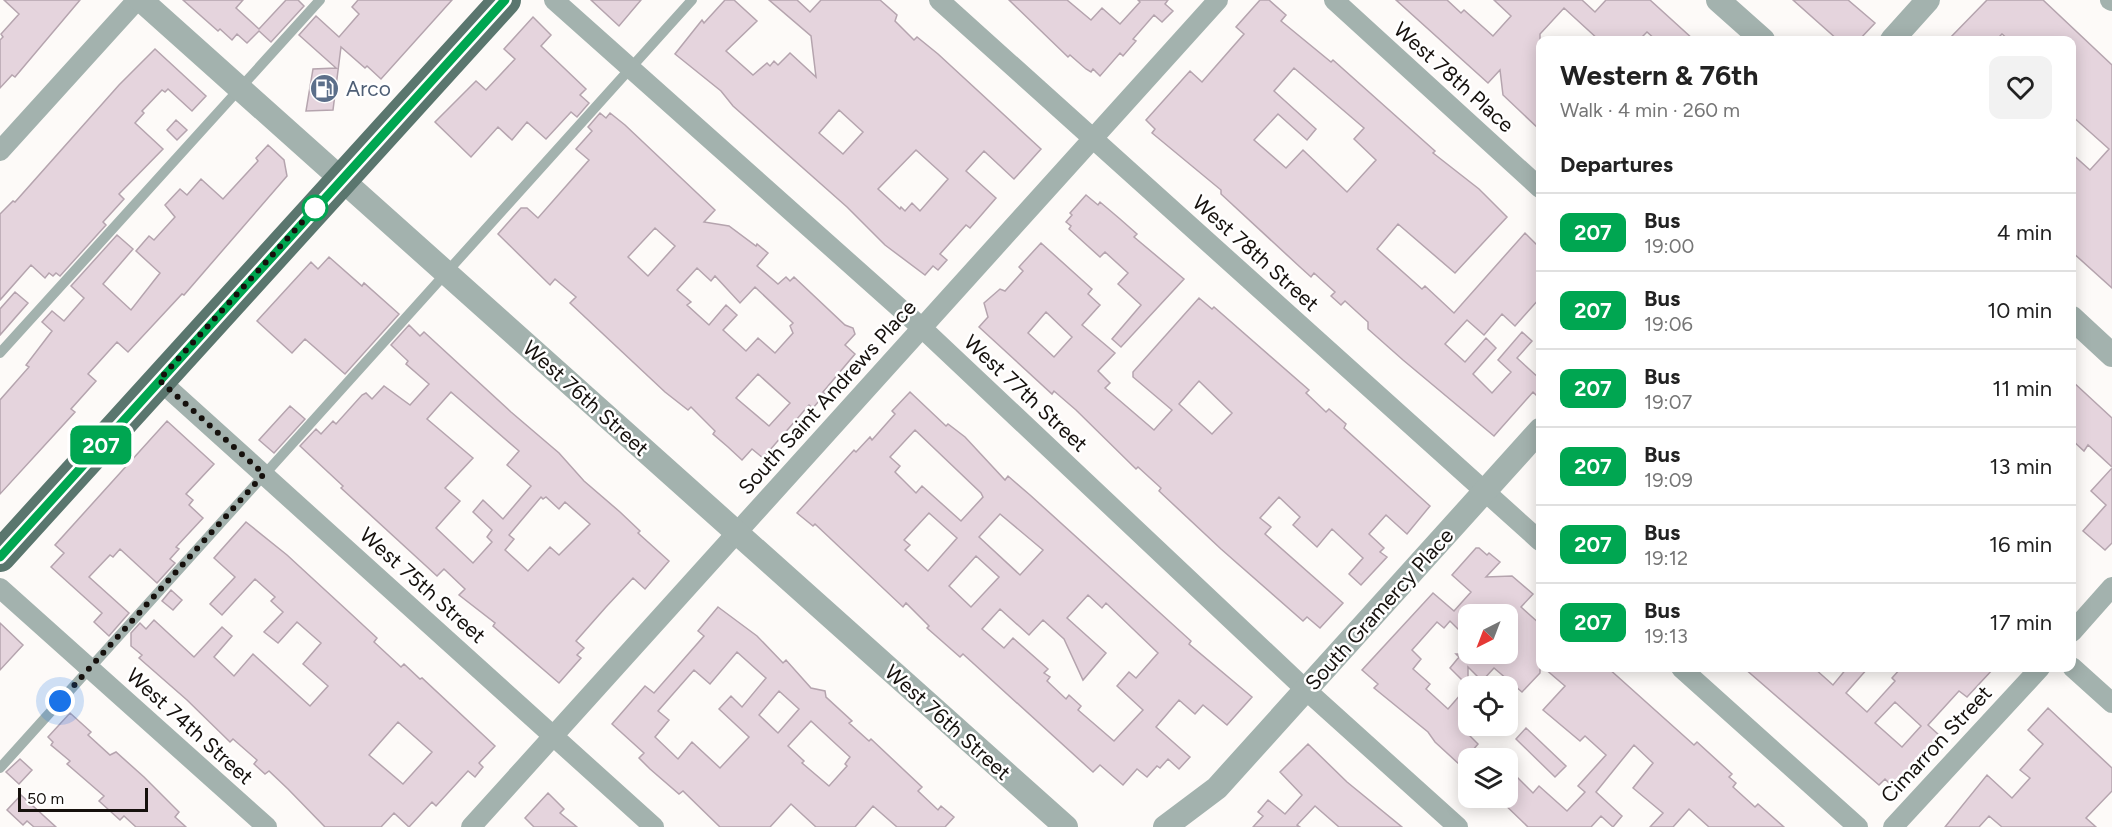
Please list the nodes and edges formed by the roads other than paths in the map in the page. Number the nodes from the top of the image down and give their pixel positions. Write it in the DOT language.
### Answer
graph roads {
  1 [pos="139,0"];
  2 [pos="320,0"];
  3 [pos="505,0"];
  4 [pos="554,0"];
  5 [pos="692,0"];
  6 [pos="939,0"];
  7 [pos="1218,0"];
  8 [pos="1334,0"];
  9 [pos="1718,0"];
  10 [pos="1928,0"];
  11 [pos="1758,36"];
  12 [pos="1896,36"];
  13 [pos="631,68"];
  14 [pos="240,88"];
  15 [pos="1093,138"];
  16 [pos="0,151"];
  17 [pos="342,180"];
  18 [pos="1536,184"];
  19 [pos="446,272"];
  20 [pos="2076,322"];
  21 [pos="922,328"];
  22 [pos="0,352"];
  23 [pos="2112,355"];
  24 [pos="159,380"];
  25 [pos="1536,434"];
  26 [pos="264,474"];
  27 [pos="1485,491"];
  28 [pos="736,533"];
  29 [pos="1536,537"];
  30 [pos="0,556"];
  31 [pos="2112,587"];
  32 [pos="0,588"];
  33 [pos="2076,628"];
  34 [pos="89,668"];
  35 [pos="2076,671"];
  36 [pos="1685,672"];
  37 [pos="2036,672"];
  38 [pos="1306,690"];
  39 [pos="2112,703"];
  40 [pos="554,736"];
  41 [pos="0,768"];
  42 [pos="1217,788"];
  43 [pos="1031,796"];
  44 [pos="267,827"];
  45 [pos="471,827"];
  46 [pos="654,827"];
  47 [pos="1048,827"];
  48 [pos="1066,827"];
  49 [pos="1165,827"];
  50 [pos="1193,827"];
  51 [pos="1458,827"];
  52 [pos="1858,827"];
  53 [pos="1893,827"];
  1 -- 14 [label="street, West 76th Street"];
  1 -- 16 [label="street"];
  2 -- 14 [label="lane"];
  3 -- 17 [label="main road"];
  4 -- 13 [label="street, West 77th Street"];
  5 -- 13 [label="lane"];
  6 -- 15 [label="street, West 78th Street"];
  7 -- 15 [label="street, South Saint Andrews Place"];
  8 -- 18 [label="street, West 78th Place"];
  9 -- 11 [label="street"];
  10 -- 12 [label="street"];
  13 -- 19 [label="lane"];
  13 -- 21 [label="street, West 77th Street"];
  14 -- 17 [label="street, West 76th Street"];
  14 -- 22 [label="lane"];
  15 -- 21 [label="street, South Saint Andrews Place"];
  15 -- 27 [label="street, West 78th Street"];
  17 -- 19 [label="street, West 76th Street"];
  17 -- 24 [label="main road"];
  19 -- 26 [label="lane"];
  19 -- 28 [label="street, West 76th Street"];
  20 -- 23 [label="street"];
  21 -- 28 [label="street, South Saint Andrews Place"];
  21 -- 38 [label="street, West 77th Street"];
  24 -- 26 [label="street, West 75th Street"];
  24 -- 30 [label="main road"];
  25 -- 27 [label="street, South Gramercy Place"];
  26 -- 34 [label="lane"];
  26 -- 40 [label="street, West 75th Street"];
  27 -- 29 [label="street, West 78th Street"];
  27 -- 38 [label="street, South Gramercy Place"];
  28 -- 40 [label="street, South Saint Andrews Place"];
  28 -- 43 [label="street, West 76th Street"];
  31 -- 33 [label="street"];
  32 -- 34 [label="street, West 74th Street"];
  34 -- 41 [label="lane"];
  34 -- 44 [label="street, West 74th Street"];
  35 -- 39 [label="street"];
  36 -- 52 [label="street"];
  37 -- 53 [label="street, Cimarron Street"];
  38 -- 42 [label="street, South Gramercy Place"];
  38 -- 51 [label="street, West 77th Street"];
  40 -- 45 [label="street, South Saint Andrews Place"];
  40 -- 46 [label="street, West 75th Street"];
  42 -- 49 [label="street, South Gramercy Place"];
  42 -- 50 [label="street, South Gramercy Place"];
  43 -- 47 [label="street, West 76th Street"];
  43 -- 48 [label="street, West 76th Street"];
}
